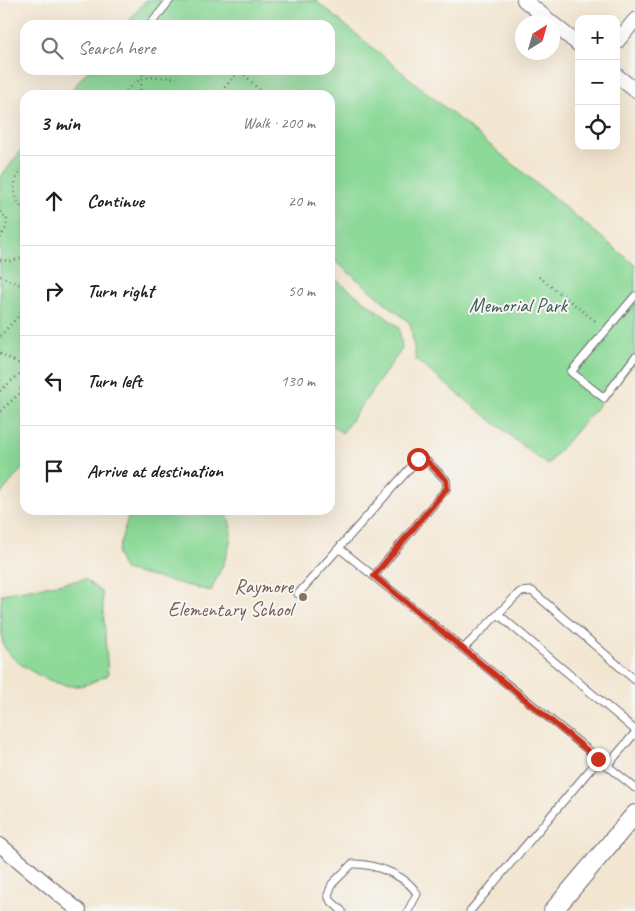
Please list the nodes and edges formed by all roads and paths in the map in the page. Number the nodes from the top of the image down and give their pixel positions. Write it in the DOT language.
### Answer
graph roads {
  1 [pos="170,0"];
  2 [pos="524,0"];
  3 [pos="542,15"];
  4 [pos="154,20"];
  5 [pos="635,20"];
  6 [pos="560,29"];
  7 [pos="620,38"];
  8 [pos="575,41"];
  9 [pos="236,75"];
  10 [pos="247,75"];
  11 [pos="143,77"];
  12 [pos="177,78"];
  13 [pos="620,78"];
  14 [pos="128,90"];
  15 [pos="141,90"];
  16 [pos="222,90"];
  17 [pos="260,90"];
  18 [pos="635,90"];
  19 [pos="20,173"];
  20 [pos="20,205"];
  21 [pos="0,212"];
  22 [pos="0,238"];
  23 [pos="20,258"];
  24 [pos="0,260"];
  25 [pos="0,276"];
  26 [pos="539,277"];
  27 [pos="20,285"];
  28 [pos="635,296"];
  29 [pos="20,314"];
  30 [pos="607,330"];
  31 [pos="0,336"];
  32 [pos="0,353"];
  33 [pos="635,357"];
  34 [pos="20,366"];
  35 [pos="20,373"];
  36 [pos="20,390"];
  37 [pos="0,391"];
  38 [pos="0,411"];
  39 [pos="340,548"];
  40 [pos="374,576"];
  41 [pos="298,594"];
  42 [pos="498,614"];
  43 [pos="463,649"];
  44 [pos="635,680"];
  45 [pos="635,732"];
  46 [pos="598,759"];
  47 [pos="607,766"];
  48 [pos="635,788"];
  49 [pos="635,814"];
  50 [pos="0,845"];
  51 [pos="79,911"];
  52 [pos="342,911"];
  53 [pos="408,911"];
  54 [pos="470,911"];
  55 [pos="553,911"];
  1 -- 4 [label="lane"];
  2 -- 3 [label="street"];
  5 -- 7 [label="street"];
  6 -- 8 [label="street"];
  9 -- 16 [label="path"];
  10 -- 17 [label="path"];
  11 -- 12 [label="path"];
  11 -- 14 [label="path"];
  11 -- 15 [label="path"];
  13 -- 18 [label="street"];
  19 -- 20 [label="path"];
  21 -- 22 [label="path"];
  23 -- 24 [label="path"];
  25 -- 27 [label="path"];
  26 -- 30 [label="path"];
  28 -- 30 [label="lane"];
  29 -- 31 [label="path"];
  30 -- 33 [label="lane"];
  32 -- 34 [label="path"];
  35 -- 37 [label="path"];
  36 -- 38 [label="path"];
  39 -- 40 [label="lane"];
  39 -- 40 [label="lane"];
  39 -- 41 [label="lane"];
  40 -- 43 [label="lane"];
  42 -- 43 [label="lane"];
  42 -- 44 [label="lane"];
  42 -- 45 [label="lane"];
  43 -- 46 [label="lane"];
  45 -- 47 [label="lane"];
  46 -- 47 [label="lane"];
  46 -- 54 [label="lane"];
  47 -- 48 [label="lane"];
  49 -- 55 [label="street"];
  50 -- 51 [label="street"];
  52 -- 53 [label="lane"];
}
